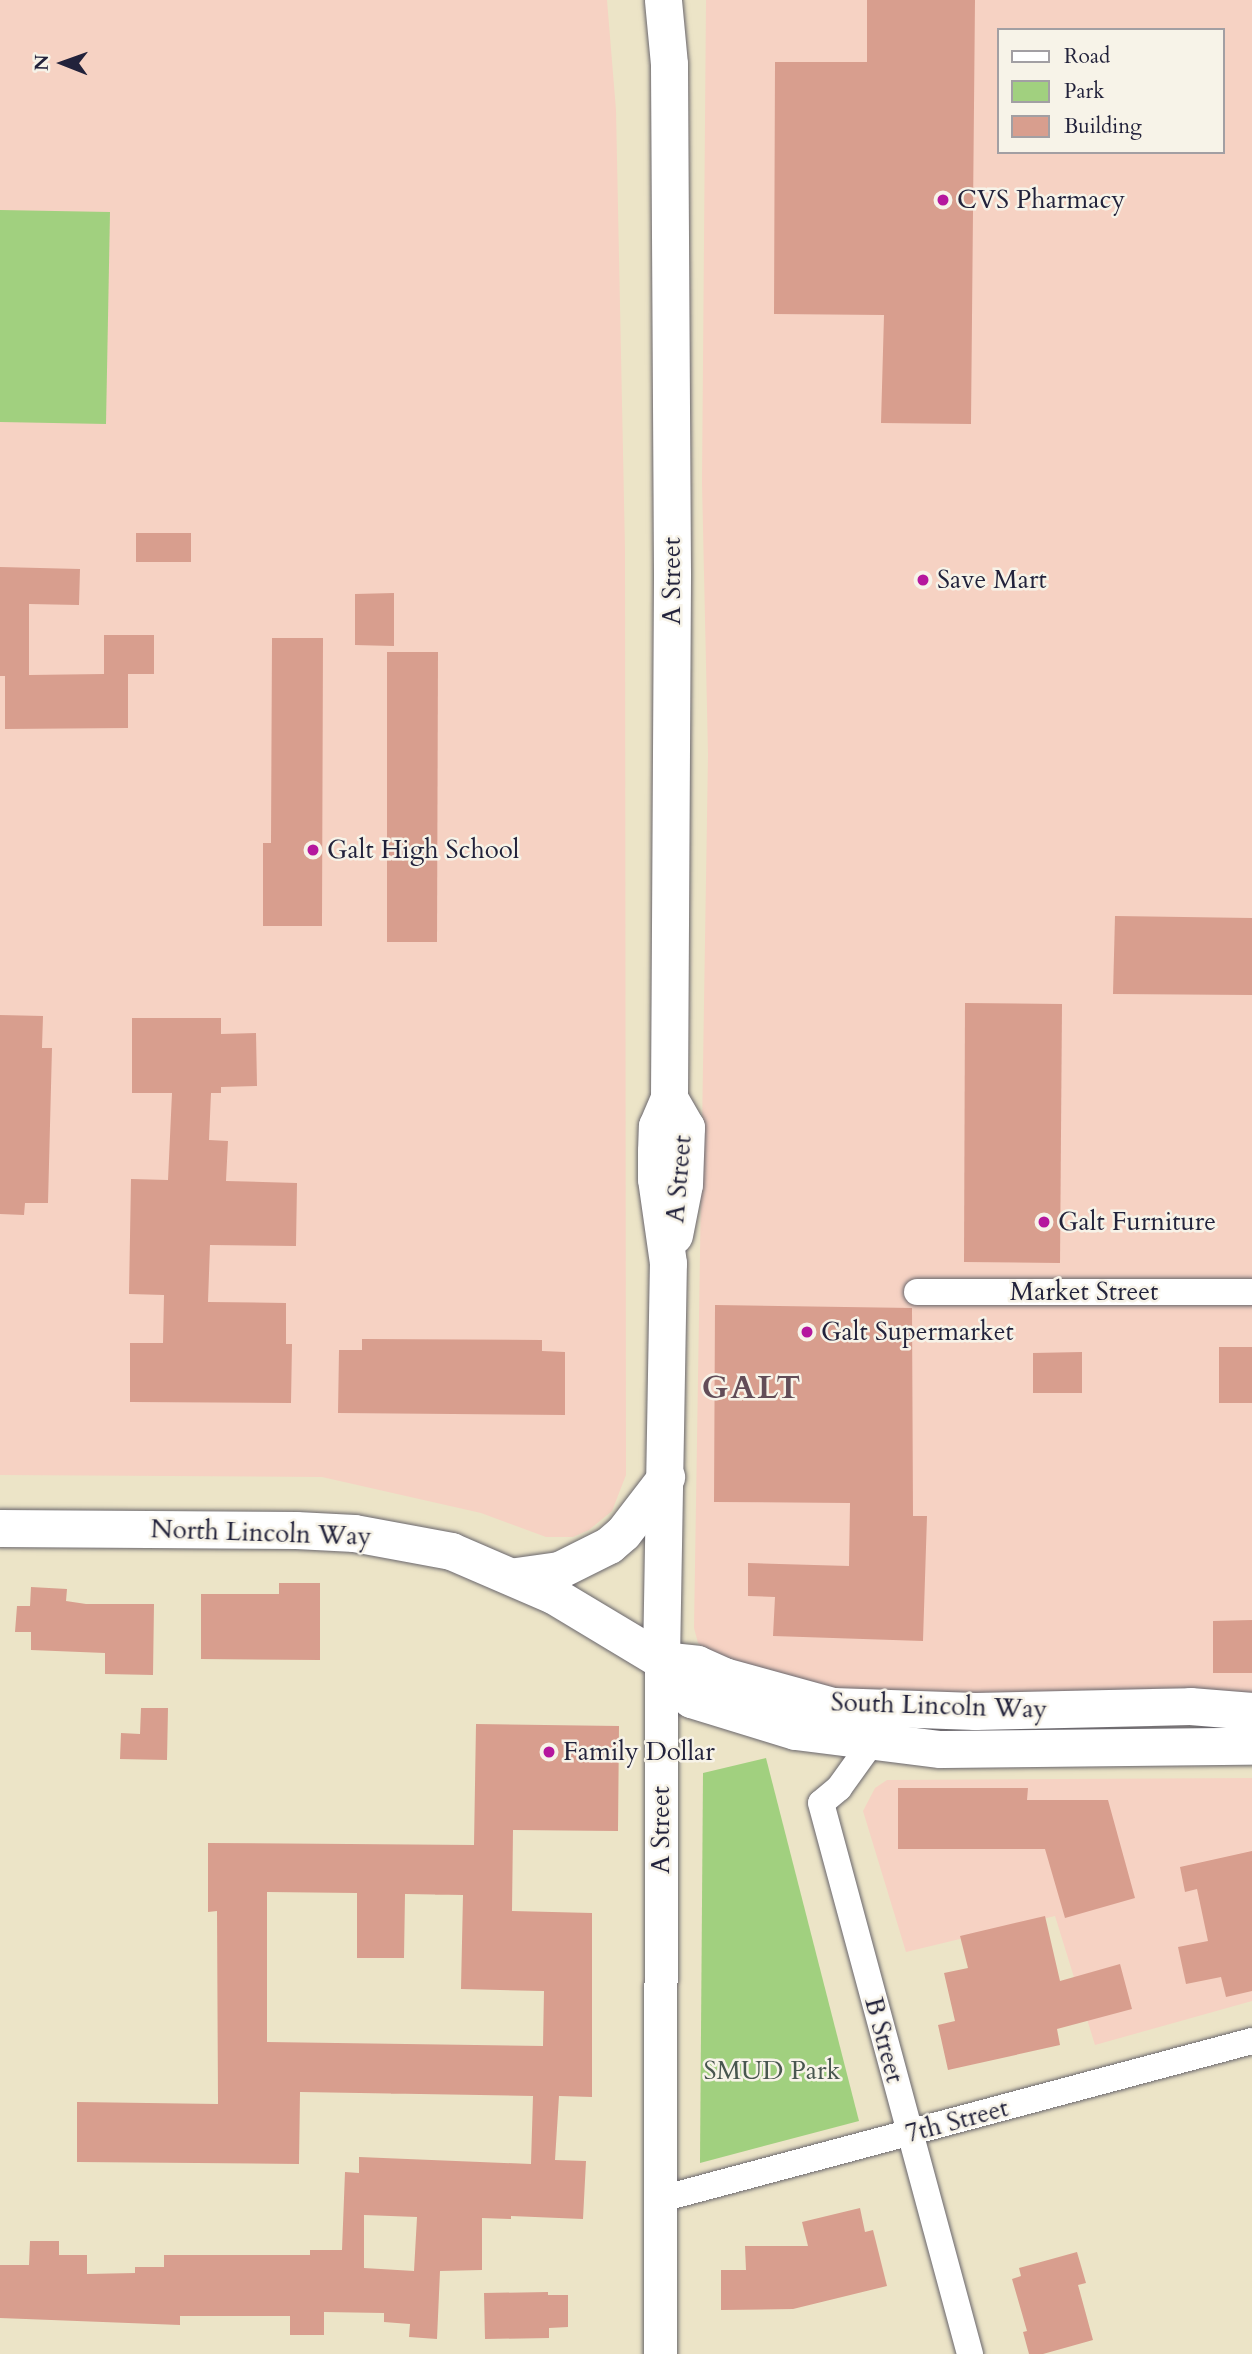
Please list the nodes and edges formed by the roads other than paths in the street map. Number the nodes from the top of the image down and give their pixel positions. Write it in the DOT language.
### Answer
graph roads {
  1 [pos="645,0"];
  2 [pos="663,0"];
  3 [pos="682,0"];
  4 [pos="669,64"];
  5 [pos="917,1292"];
  6 [pos="1252,1292"];
  7 [pos="666,1477"];
  8 [pos="0,1528"];
  9 [pos="516,1576"];
  10 [pos="661,1660"];
  11 [pos="1252,1711"];
  12 [pos="873,1742"];
  13 [pos="1252,1746"];
  14 [pos="1252,2042"];
  15 [pos="909,2133"];
  16 [pos="661,2199"];
  17 [pos="660,2354"];
  18 [pos="970,2354"];
  1 -- 4 [label="main road, A Street"];
  2 -- 4 [label="main road, A Street"];
  3 -- 4 [label="main road, A Street"];
  4 -- 7 [label="main road, A Street"];
  5 -- 6 [label="street, Market Street"];
  7 -- 9 [label="main road"];
  7 -- 10 [label="main road, A Street"];
  8 -- 9 [label="main road, North Lincoln Way"];
  9 -- 10 [label="main road, North Lincoln Way"];
  10 -- 11 [label="main road, South Lincoln Way"];
  10 -- 12 [label="main road, South Lincoln Way"];
  10 -- 16 [label="street, A Street"];
  12 -- 13 [label="main road, South Lincoln Way"];
  12 -- 15 [label="street, B Street"];
  14 -- 15 [label="street, 7th Street"];
  15 -- 16 [label="street, 7th Street"];
  15 -- 18 [label="street, B Street"];
  16 -- 17 [label="street, A Street"];
}
